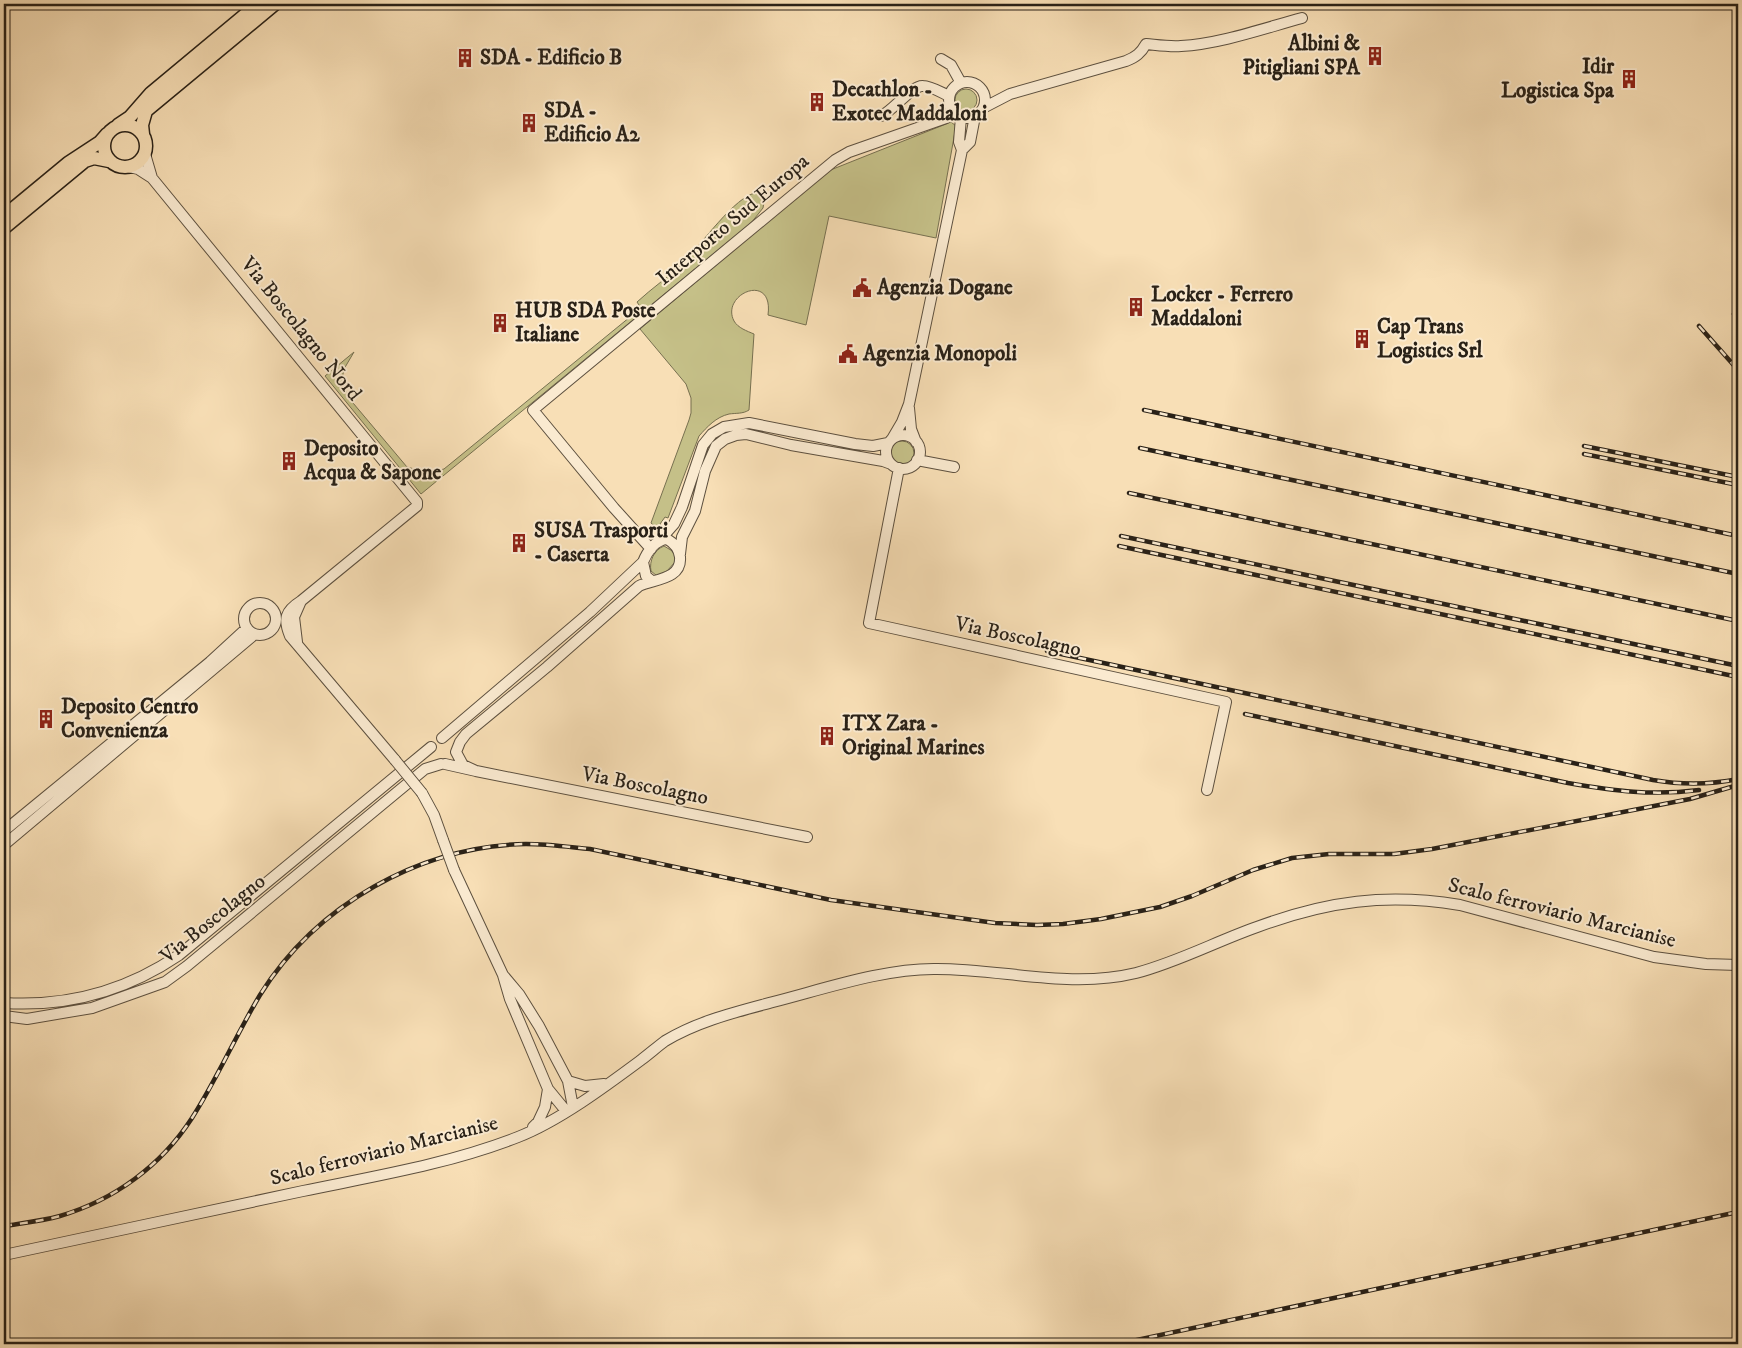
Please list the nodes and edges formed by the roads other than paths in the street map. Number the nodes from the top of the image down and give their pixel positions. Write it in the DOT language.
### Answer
graph roads {
  1 [pos="258,4"];
  2 [pos="275,4"];
  3 [pos="1302,18"];
  4 [pos="941,59"];
  5 [pos="961,83"];
  6 [pos="982,90"];
  7 [pos="1010,94"];
  8 [pos="949,96"];
  9 [pos="983,108"];
  10 [pos="957,115"];
  11 [pos="881,116"];
  12 [pos="975,116"];
  13 [pos="118,125"];
  14 [pos="107,134"];
  15 [pos="143,134"];
  16 [pos="962,150"];
  17 [pos="145,154"];
  18 [pos="109,161"];
  19 [pos="129,167"];
  20 [pos="152,178"];
  21 [pos="4,216"];
  22 [pos="4,228"];
  23 [pos="909,404"];
  24 [pos="890,441"];
  25 [pos="916,442"];
  26 [pos="918,460"];
  27 [pos="895,466"];
  28 [pos="954,467"];
  29 [pos="659,541"];
  30 [pos="651,549"];
  31 [pos="680,554"];
  32 [pos="643,562"];
  33 [pos="652,581"];
  34 [pos="442,738"];
  35 [pos="431,747"];
  36 [pos="456,752"];
  37 [pos="443,764"];
  38 [pos="476,771"];
  39 [pos="1207,790"];
  40 [pos="4,832"];
  41 [pos="807,837"];
  42 [pos="4,845"];
  43 [pos="1738,965"];
  44 [pos="503,975"];
  45 [pos="4,1003"];
  46 [pos="531,1013"];
  47 [pos="4,1016"];
  48 [pos="518,1020"];
  49 [pos="568,1081"];
  50 [pos="608,1084"];
  51 [pos="548,1089"];
  52 [pos="570,1109"];
  53 [pos="524,1135"];
  54 [pos="4,1255"];
  1 -- 13 [label="main road"];
  2 -- 15 [label="main road"];
  3 -- 7 [label="street"];
  4 -- 5 [label="street"];
  5 -- 6 [label="street"];
  5 -- 8 [label="street"];
  6 -- 7 [label="street"];
  6 -- 9 [label="street"];
  7 -- 9 [label="street"];
  8 -- 10 [label="street"];
  8 -- 11 [label="street"];
  9 -- 12 [label="street"];
  10 -- 12 [label="street"];
  10 -- 16 [label="street"];
  10 -- 30 [label="street, Interporto Sud Europa"];
  12 -- 16 [label="street"];
  13 -- 14 [label="main road"];
  13 -- 15 [label="main road"];
  14 -- 18 [label="main road"];
  14 -- 21 [label="main road"];
  15 -- 17 [label="main road"];
  16 -- 23 [label="street"];
  17 -- 19 [label="main road"];
  17 -- 20 [label="street, Via Boscolagno Nord"];
  18 -- 19 [label="main road"];
  18 -- 22 [label="main road"];
  19 -- 20 [label="street, Via Boscolagno Nord"];
  20 -- 44 [label="street, Via Boscolagno Nord, bridge"];
  23 -- 24 [label="street"];
  23 -- 25 [label="street"];
  24 -- 25 [label="street, Via Boscolagno"];
  24 -- 27 [label="street, Via Boscolagno"];
  24 -- 29 [label="street, Via Boscolagno"];
  25 -- 26 [label="street"];
  26 -- 27 [label="street"];
  26 -- 28 [label="street"];
  27 -- 31 [label="street, Via Boscolagno"];
  27 -- 39 [label="street, Via Boscolagno"];
  29 -- 30 [label="street, Via Boscolagno"];
  29 -- 31 [label="street"];
  30 -- 32 [label="street, Via Boscolagno"];
  31 -- 33 [label="street, Via Boscolagno"];
  32 -- 33 [label="street"];
  32 -- 34 [label="street, Via Boscolagno"];
  33 -- 36 [label="street, Via Boscolagno"];
  34 -- 35 [label="street, Via Boscolagno"];
  34 -- 36 [label="street, Via Boscolagno"];
  35 -- 37 [label="street"];
  35 -- 45 [label="street, Via Boscolagno"];
  36 -- 37 [label="street, Via Boscolagno"];
  36 -- 38 [label="street, Via Boscolagno"];
  37 -- 38 [label="street, Via Boscolagno"];
  37 -- 47 [label="street, Via Boscolagno"];
  38 -- 41 [label="street, Via Boscolagno"];
  40 -- 42 [label="street"];
  43 -- 50 [label="street, Scalo ferroviario Marcianise"];
  44 -- 46 [label="street"];
  44 -- 48 [label="street"];
  46 -- 48 [label="street"];
  46 -- 49 [label="street"];
  48 -- 51 [label="street"];
  49 -- 50 [label="street"];
  49 -- 52 [label="street"];
  50 -- 52 [label="street, Scalo ferroviario Marcianise"];
  51 -- 52 [label="street"];
  51 -- 53 [label="street"];
  52 -- 53 [label="street, Scalo ferroviario Marcianise"];
  53 -- 54 [label="street, Scalo ferroviario Marcianise"];
}
